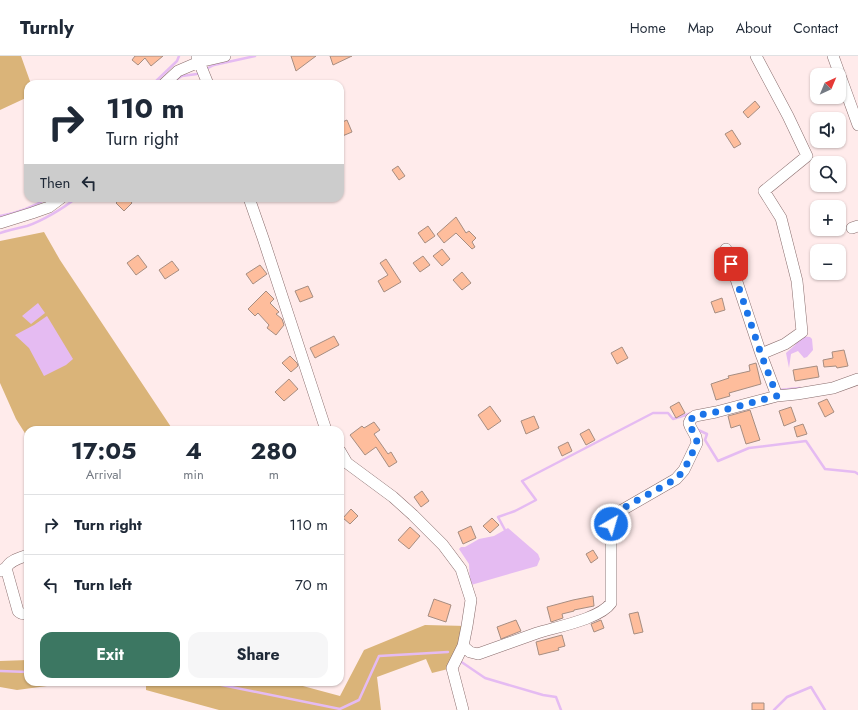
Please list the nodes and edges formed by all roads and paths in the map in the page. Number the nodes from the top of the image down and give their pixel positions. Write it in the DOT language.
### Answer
graph roads {
  1 [pos="225,56"];
  2 [pos="756,56"];
  3 [pos="833,56"];
  4 [pos="198,59"];
  5 [pos="168,80"];
  6 [pos="206,80"];
  7 [pos="858,125"];
  8 [pos="56,202"];
  9 [pos="250,202"];
  10 [pos="0,223"];
  11 [pos="726,249"];
  12 [pos="761,354"];
  13 [pos="858,379"];
  14 [pos="777,396"];
  15 [pos="325,426"];
  16 [pos="344,458"];
  17 [pos="24,557"];
  18 [pos="3,570"];
  19 [pos="24,615"];
  20 [pos="462,646"];
  21 [pos="463,710"];
  1 -- 4 [label="street"];
  2 -- 12 [label="street"];
  3 -- 7 [label="street"];
  4 -- 5 [label="street"];
  4 -- 6 [label="street"];
  8 -- 10 [label="street"];
  9 -- 15 [label="street"];
  11 -- 12 [label="street"];
  12 -- 14 [label="street"];
  13 -- 14 [label="street"];
  14 -- 20 [label="street"];
  16 -- 20 [label="street"];
  17 -- 18 [label="street"];
  18 -- 19 [label="street"];
  20 -- 21 [label="street"];
}
